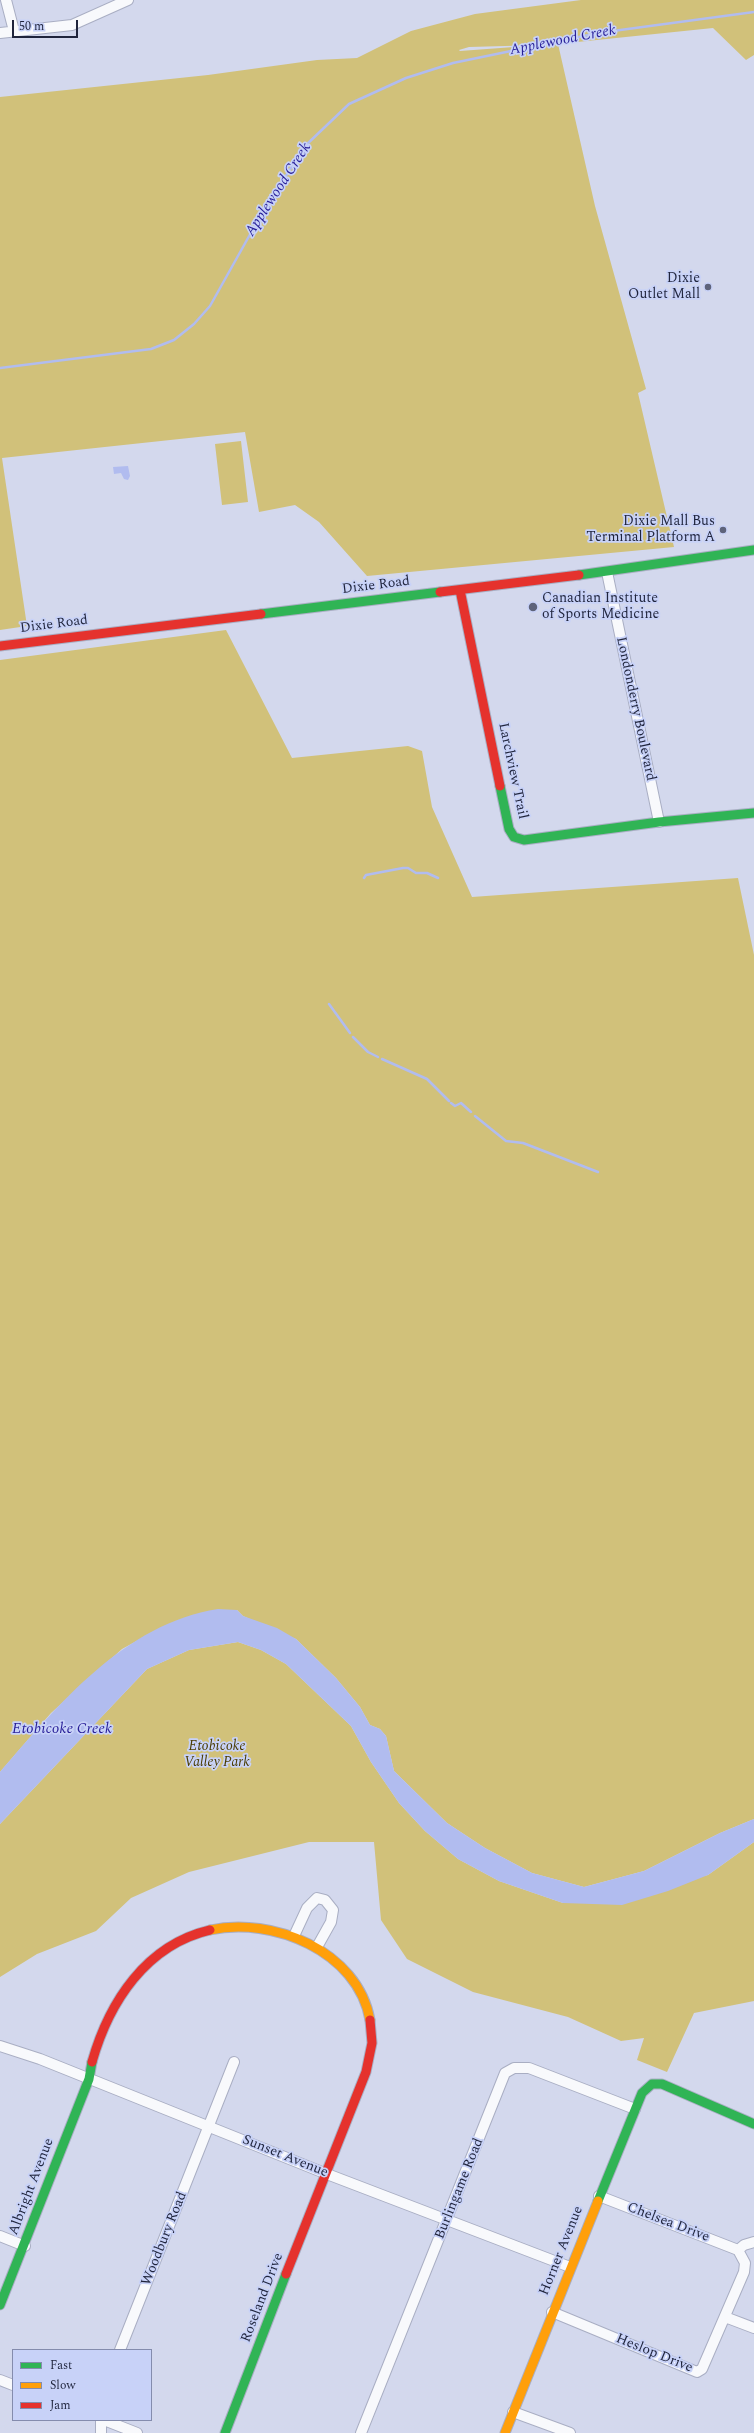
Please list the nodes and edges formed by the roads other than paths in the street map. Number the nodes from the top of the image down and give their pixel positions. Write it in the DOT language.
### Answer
graph roads {
  1 [pos="6,0"];
  2 [pos="128,0"];
  3 [pos="14,31"];
  4 [pos="0,33"];
  5 [pos="754,550"];
  6 [pos="607,572"];
  7 [pos="460,590"];
  8 [pos="0,646"];
  9 [pos="754,813"];
  10 [pos="659,822"];
  11 [pos="294,1936"];
  12 [pos="317,1947"];
  13 [pos="0,2046"];
  14 [pos="234,2062"];
  15 [pos="89,2079"];
  16 [pos="635,2109"];
  17 [pos="754,2124"];
  18 [pos="209,2127"];
  19 [pos="327,2174"];
  20 [pos="599,2196"];
  21 [pos="447,2220"];
  22 [pos="0,2236"];
  23 [pos="754,2242"];
  24 [pos="25,2246"];
  25 [pos="738,2250"];
  26 [pos="750,2262"];
  27 [pos="570,2267"];
  28 [pos="0,2305"];
  29 [pos="552,2312"];
  30 [pos="725,2317"];
  31 [pos="754,2328"];
  32 [pos="120,2349"];
  33 [pos="0,2380"];
  34 [pos="12,2385"];
  35 [pos="513,2412"];
  36 [pos="101,2421"];
  37 [pos="107,2421"];
  38 [pos="102,2433"];
  39 [pos="137,2433"];
  40 [pos="225,2433"];
  41 [pos="361,2433"];
  42 [pos="504,2433"];
  43 [pos="570,2433"];
  1 -- 3 [label="street"];
  2 -- 3 [label="street"];
  3 -- 4 [label="street"];
  5 -- 6 [label="street, Dixie Road"];
  6 -- 7 [label="street, Dixie Road"];
  6 -- 10 [label="street, Londonderry Boulevard"];
  7 -- 8 [label="street, Dixie Road"];
  7 -- 10 [label="street, Larchview Trail"];
  9 -- 10 [label="street, Larchview Trail"];
  11 -- 12 [label="street, Roseland Drive"];
  11 -- 12 [label="street"];
  11 -- 15 [label="street, Albright Avenue"];
  12 -- 19 [label="street, Roseland Drive"];
  13 -- 15 [label="street, Sunset Avenue"];
  14 -- 18 [label="street, Woodbury Road"];
  15 -- 18 [label="street, Sunset Avenue"];
  15 -- 24 [label="street, Albright Avenue"];
  16 -- 17 [label="street, Horner Avenue"];
  16 -- 20 [label="street, Horner Avenue"];
  16 -- 21 [label="street, Burlingame Road"];
  18 -- 19 [label="street, Sunset Avenue"];
  18 -- 32 [label="street, Woodbury Road"];
  19 -- 21 [label="street, Sunset Avenue"];
  19 -- 40 [label="street, Roseland Drive"];
  20 -- 25 [label="street, Chelsea Drive"];
  20 -- 27 [label="street, Horner Avenue"];
  21 -- 27 [label="street, Sunset Avenue"];
  21 -- 41 [label="street, Burlingame Road"];
  22 -- 24 [label="street"];
  23 -- 25 [label="street"];
  24 -- 28 [label="street, Albright Avenue"];
  25 -- 26 [label="street"];
  26 -- 30 [label="street"];
  27 -- 29 [label="street, Horner Avenue"];
  29 -- 30 [label="street, Heslop Drive"];
  29 -- 35 [label="street, Horner Avenue"];
  30 -- 31 [label="street"];
  33 -- 34 [label="street"];
  35 -- 42 [label="street, Horner Avenue"];
  35 -- 43 [label="street"];
  36 -- 38 [label="street"];
  37 -- 39 [label="street"];
}
